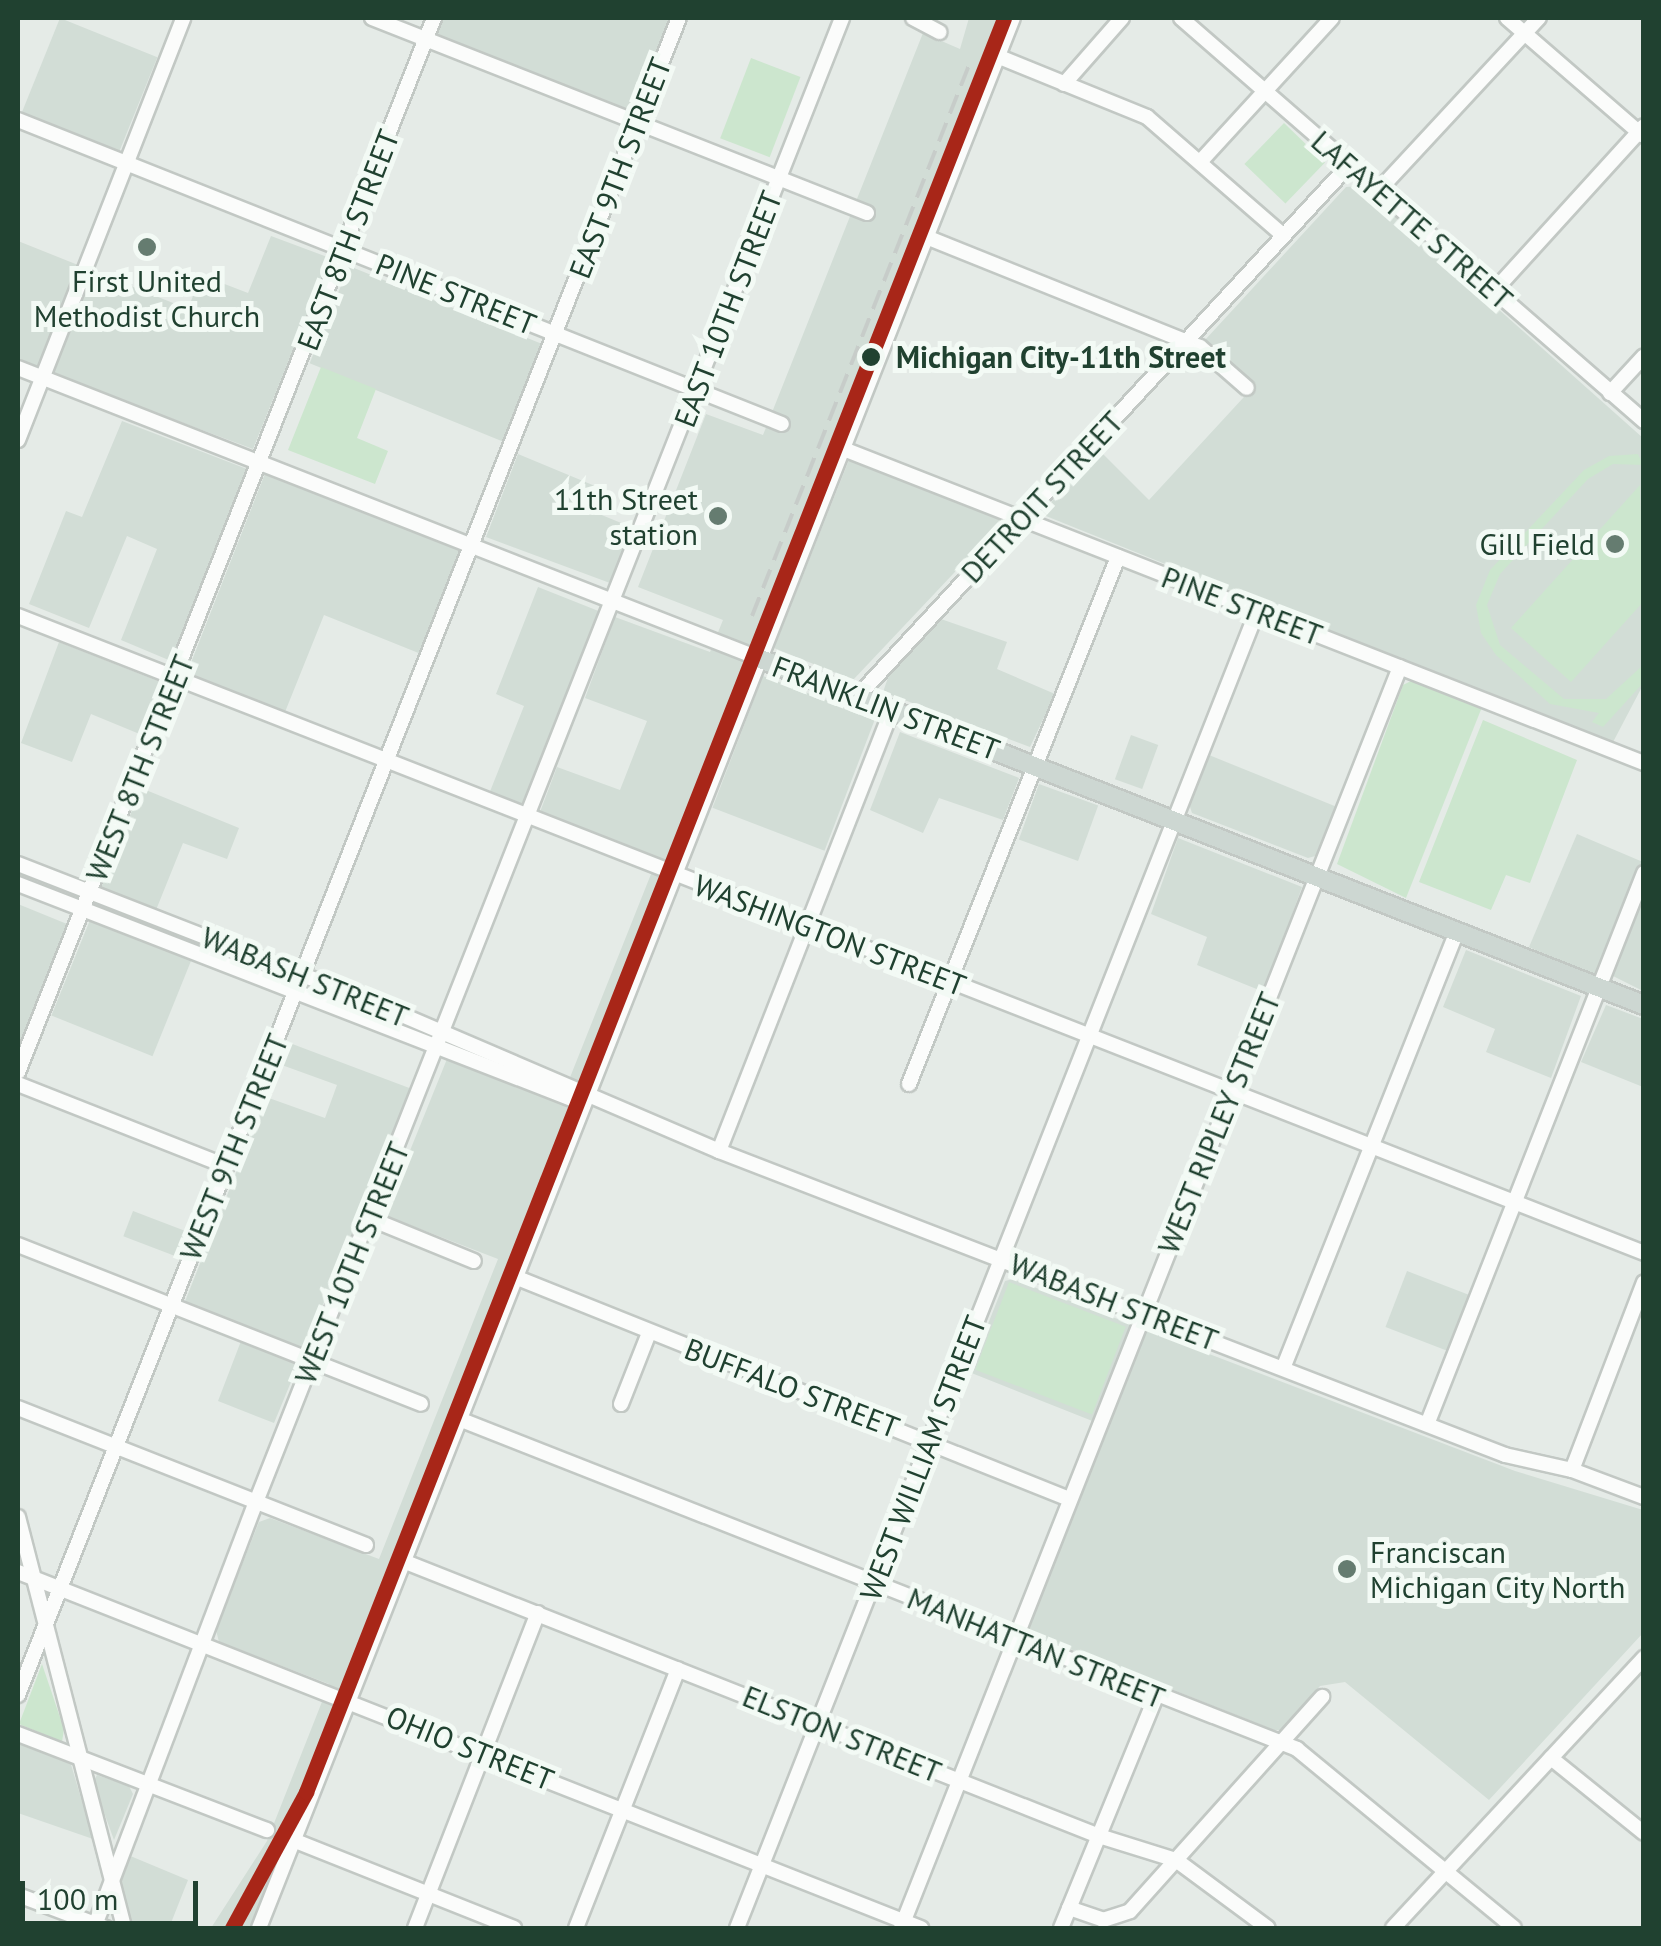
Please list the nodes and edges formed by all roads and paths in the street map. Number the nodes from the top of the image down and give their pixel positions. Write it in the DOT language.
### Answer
graph roads {
  1 [pos="183,18"];
  2 [pos="372,18"];
  3 [pos="434,18"];
  4 [pos="679,18"];
  5 [pos="842,18"];
  6 [pos="912,18"];
  7 [pos="1013,18"];
  8 [pos="1122,18"];
  9 [pos="1181,18"];
  10 [pos="1332,18"];
  11 [pos="1507,18"];
  12 [pos="1540,18"];
  13 [pos="940,32"];
  14 [pos="1525,33"];
  15 [pos="426,38"];
  16 [pos="998,56"];
  17 [pos="1064,84"];
  18 [pos="1265,92"];
  19 [pos="18,120"];
  20 [pos="637,122"];
  21 [pos="1642,132"];
  22 [pos="1200,162"];
  23 [pos="126,163"];
  24 [pos="1348,166"];
  25 [pos="779,178"];
  26 [pos="1379,190"];
  27 [pos="867,213"];
  28 [pos="924,236"];
  29 [pos="1284,236"];
  30 [pos="344,250"];
  31 [pos="1494,290"];
  32 [pos="555,334"];
  33 [pos="1186,342"];
  34 [pos="1644,356"];
  35 [pos="18,368"];
  36 [pos="42,378"];
  37 [pos="1247,388"];
  38 [pos="697,390"];
  39 [pos="1610,393"];
  40 [pos="1644,422"];
  41 [pos="782,424"];
  42 [pos="18,440"];
  43 [pos="841,448"];
  44 [pos="262,463"];
  45 [pos="1021,520"];
  46 [pos="471,542"];
  47 [pos="1118,556"];
  48 [pos="612,600"];
  49 [pos="1257,611"];
  50 [pos="18,616"];
  51 [pos="758,658"];
  52 [pos="1400,667"];
  53 [pos="176,678"];
  54 [pos="858,696"];
  55 [pos="892,710"];
  56 [pos="386,761"];
  57 [pos="1644,763"];
  58 [pos="1035,766"];
  59 [pos="528,816"];
  60 [pos="1178,822"];
  61 [pos="18,864"];
  62 [pos="673,873"];
  63 [pos="1644,873"];
  64 [pos="1318,877"];
  65 [pos="18,884"];
  66 [pos="90,894"];
  67 [pos="83,910"];
  68 [pos="807,926"];
  69 [pos="1457,931"];
  70 [pos="302,975"];
  71 [pos="949,981"];
  72 [pos="1598,987"];
  73 [pos="295,994"];
  74 [pos="1644,1005"];
  75 [pos="442,1032"];
  76 [pos="1091,1038"];
  77 [pos="436,1048"];
  78 [pos="18,1072"];
  79 [pos="18,1084"];
  80 [pos="909,1084"];
  81 [pos="1233,1092"];
  82 [pos="586,1098"];
  83 [pos="1374,1148"];
  84 [pos="720,1151"];
  85 [pos="226,1166"];
  86 [pos="1514,1204"];
  87 [pos="371,1219"];
  88 [pos="18,1246"];
  89 [pos="1644,1253"];
  90 [pos="1001,1260"];
  91 [pos="474,1261"];
  92 [pos="514,1278"];
  93 [pos="1644,1282"];
  94 [pos="170,1306"];
  95 [pos="1142,1312"];
  96 [pos="648,1333"];
  97 [pos="312,1361"];
  98 [pos="1284,1366"];
  99 [pos="420,1404"];
  100 [pos="621,1404"];
  101 [pos="18,1408"];
  102 [pos="458,1418"];
  103 [pos="1428,1422"];
  104 [pos="930,1442"];
  105 [pos="116,1448"];
  106 [pos="1572,1470"];
  107 [pos="1644,1497"];
  108 [pos="1069,1499"];
  109 [pos="256,1502"];
  110 [pos="18,1517"];
  111 [pos="366,1545"];
  112 [pos="403,1561"];
  113 [pos="18,1572"];
  114 [pos="33,1578"];
  115 [pos="874,1584"];
  116 [pos="58,1588"];
  117 [pos="538,1613"];
  118 [pos="44,1626"];
  119 [pos="1015,1640"];
  120 [pos="202,1642"];
  121 [pos="1644,1658"];
  122 [pos="678,1668"];
  123 [pos="18,1695"];
  124 [pos="1156,1696"];
  125 [pos="1322,1697"];
  126 [pos="348,1699"];
  127 [pos="818,1725"];
  128 [pos="18,1734"];
  129 [pos="1281,1744"];
  130 [pos="483,1754"];
  131 [pos="76,1757"];
  132 [pos="1551,1758"];
  133 [pos="958,1780"];
  134 [pos="146,1784"];
  135 [pos="623,1809"];
  136 [pos="267,1830"];
  137 [pos="1644,1834"];
  138 [pos="1099,1836"];
  139 [pos="292,1840"];
  140 [pos="1176,1860"];
  141 [pos="762,1865"];
  142 [pos="1446,1872"];
  143 [pos="111,1878"];
  144 [pos="18,1895"];
  145 [pos="428,1895"];
  146 [pos="1069,1908"];
  147 [pos="903,1925"];
  148 [pos="98,1927"];
  149 [pos="124,1928"];
  150 [pos="259,1928"];
  151 [pos="415,1928"];
  152 [pos="514,1928"];
  153 [pos="576,1928"];
  154 [pos="737,1928"];
  155 [pos="921,1928"];
  156 [pos="1060,1928"];
  157 [pos="1268,1928"];
  158 [pos="1393,1928"];
  159 [pos="1514,1928"];
  1 -- 23 [label="street"];
  2 -- 15 [label="street"];
  3 -- 15 [label="street, EAST 8TH STREET"];
  4 -- 20 [label="street, EAST 9TH STREET"];
  5 -- 25 [label="street, EAST 10TH STREET"];
  6 -- 13 [label="street"];
  7 -- 16 [label="street"];
  8 -- 17 [label="street"];
  9 -- 18 [label="street, LAFAYETTE STREET"];
  10 -- 18 [label="street"];
  11 -- 14 [label="street"];
  12 -- 14 [label="street"];
  14 -- 21 [label="street"];
  14 -- 26 [label="street"];
  15 -- 20 [label="street"];
  15 -- 30 [label="street, EAST 8TH STREET"];
  16 -- 17 [label="street"];
  16 -- 28 [label="street"];
  17 -- 22 [label="street"];
  18 -- 22 [label="street"];
  18 -- 24 [label="street, LAFAYETTE STREET"];
  19 -- 23 [label="street, PINE STREET"];
  20 -- 25 [label="street"];
  20 -- 32 [label="street, EAST 9TH STREET"];
  21 -- 31 [label="street"];
  22 -- 29 [label="street"];
  23 -- 30 [label="street, PINE STREET"];
  23 -- 36 [label="street"];
  24 -- 26 [label="street, LAFAYETTE STREET"];
  24 -- 29 [label="street, DETROIT STREET"];
  25 -- 27 [label="street"];
  25 -- 38 [label="street, EAST 10TH STREET"];
  26 -- 31 [label="street, LAFAYETTE STREET"];
  28 -- 33 [label="street"];
  28 -- 43 [label="street"];
  29 -- 33 [label="street, DETROIT STREET"];
  30 -- 32 [label="street, PINE STREET"];
  30 -- 44 [label="street, EAST 8TH STREET"];
  31 -- 39 [label="street, LAFAYETTE STREET"];
  32 -- 38 [label="street, PINE STREET"];
  32 -- 46 [label="street, EAST 9TH STREET"];
  33 -- 37 [label="street"];
  33 -- 45 [label="street, DETROIT STREET"];
  34 -- 39 [label="street"];
  35 -- 36 [label="street, FRANKLIN STREET"];
  36 -- 42 [label="street"];
  36 -- 44 [label="street, FRANKLIN STREET"];
  38 -- 41 [label="street, PINE STREET"];
  38 -- 48 [label="street, EAST 10TH STREET"];
  39 -- 40 [label="street, LAFAYETTE STREET"];
  43 -- 45 [label="street, PINE STREET"];
  43 -- 51 [label="street"];
  44 -- 46 [label="street, FRANKLIN STREET"];
  44 -- 53 [label="street, WEST 8TH STREET"];
  45 -- 47 [label="street, PINE STREET"];
  45 -- 54 [label="street, DETROIT STREET"];
  46 -- 48 [label="street, FRANKLIN STREET"];
  46 -- 56 [label="street, WEST 9TH STREET"];
  47 -- 49 [label="street, PINE STREET"];
  47 -- 58 [label="street"];
  48 -- 51 [label="street, FRANKLIN STREET"];
  48 -- 59 [label="street, WEST 10TH STREET"];
  49 -- 52 [label="street, PINE STREET"];
  49 -- 60 [label="street, WEST WILLIAM STREET"];
  50 -- 53 [label="street, WASHINGTON STREET"];
  51 -- 54 [label="main road, FRANKLIN STREET"];
  51 -- 62 [label="street"];
  52 -- 57 [label="street, PINE STREET"];
  52 -- 64 [label="street, WEST RIPLEY STREET"];
  53 -- 56 [label="street, WASHINGTON STREET"];
  53 -- 66 [label="street, WEST 8TH STREET"];
  54 -- 55 [label="main road, FRANKLIN STREET"];
  55 -- 58 [label="main road, FRANKLIN STREET"];
  55 -- 68 [label="street"];
  56 -- 59 [label="street, WASHINGTON STREET"];
  56 -- 70 [label="street, WEST 9TH STREET"];
  58 -- 60 [label="main road, FRANKLIN STREET"];
  58 -- 71 [label="street"];
  59 -- 62 [label="street, WASHINGTON STREET"];
  59 -- 75 [label="street, WEST 10TH STREET"];
  60 -- 64 [label="main road, FRANKLIN STREET"];
  60 -- 76 [label="street, WEST WILLIAM STREET"];
  61 -- 66 [label="street, WABASH STREET"];
  62 -- 68 [label="street, WASHINGTON STREET"];
  62 -- 82 [label="street"];
  63 -- 72 [label="street"];
  64 -- 69 [label="main road, FRANKLIN STREET"];
  64 -- 81 [label="street, WEST RIPLEY STREET"];
  65 -- 67 [label="street, WABASH STREET"];
  66 -- 67 [label="street, WEST 8TH STREET"];
  66 -- 70 [label="street, WABASH STREET"];
  67 -- 73 [label="street, WABASH STREET"];
  67 -- 78 [label="street, WEST 8TH STREET"];
  68 -- 71 [label="street, WASHINGTON STREET"];
  68 -- 84 [label="street"];
  69 -- 72 [label="main road, FRANKLIN STREET"];
  69 -- 83 [label="street"];
  70 -- 73 [label="street, WEST 9TH STREET"];
  70 -- 75 [label="street, WABASH STREET"];
  71 -- 76 [label="street, WASHINGTON STREET"];
  71 -- 80 [label="street"];
  72 -- 74 [label="main road, FRANKLIN STREET"];
  72 -- 86 [label="street"];
  73 -- 77 [label="street, WABASH STREET"];
  73 -- 85 [label="street, WEST 9TH STREET"];
  75 -- 77 [label="street, WEST 10TH STREET"];
  75 -- 82 [label="street, WABASH STREET"];
  76 -- 81 [label="street, WASHINGTON STREET"];
  76 -- 90 [label="street, WEST WILLIAM STREET"];
  77 -- 82 [label="street, WABASH STREET"];
  77 -- 87 [label="street, WEST 10TH STREET"];
  79 -- 85 [label="street"];
  81 -- 83 [label="street, WASHINGTON STREET"];
  81 -- 95 [label="street, WEST RIPLEY STREET"];
  82 -- 84 [label="street, WABASH STREET"];
  82 -- 92 [label="street"];
  83 -- 86 [label="street, WASHINGTON STREET"];
  83 -- 98 [label="street"];
  84 -- 90 [label="street, WABASH STREET"];
  85 -- 94 [label="street, WEST 9TH STREET"];
  86 -- 89 [label="street, WASHINGTON STREET"];
  86 -- 103 [label="street"];
  87 -- 91 [label="street"];
  87 -- 97 [label="street, WEST 10TH STREET"];
  88 -- 94 [label="street"];
  90 -- 95 [label="street, WABASH STREET"];
  90 -- 104 [label="street, WEST WILLIAM STREET"];
  92 -- 96 [label="street, BUFFALO STREET"];
  92 -- 102 [label="street"];
  93 -- 106 [label="street"];
  94 -- 97 [label="street"];
  94 -- 105 [label="street, WEST 9TH STREET"];
  95 -- 98 [label="street, WABASH STREET"];
  95 -- 108 [label="street, WEST RIPLEY STREET"];
  96 -- 100 [label="street"];
  96 -- 104 [label="street, BUFFALO STREET"];
  97 -- 99 [label="street"];
  97 -- 109 [label="street, WEST 10TH STREET"];
  98 -- 103 [label="street, WABASH STREET"];
  101 -- 105 [label="street"];
  102 -- 112 [label="street"];
  102 -- 115 [label="street, MANHATTAN STREET"];
  103 -- 106 [label="street, WABASH STREET"];
  104 -- 108 [label="street, BUFFALO STREET"];
  104 -- 115 [label="street, WEST WILLIAM STREET"];
  105 -- 109 [label="street"];
  105 -- 116 [label="street, WEST 9TH STREET"];
  106 -- 107 [label="street, WABASH STREET"];
  108 -- 119 [label="street, WEST RIPLEY STREET"];
  109 -- 111 [label="street"];
  109 -- 120 [label="street, WEST 10TH STREET"];
  110 -- 114 [label="street"];
  112 -- 117 [label="street, ELSTON STREET"];
  112 -- 126 [label="street"];
  113 -- 114 [label="street, OHIO STREET"];
  114 -- 116 [label="street, OHIO STREET"];
  114 -- 118 [label="street"];
  115 -- 119 [label="street, MANHATTAN STREET"];
  115 -- 127 [label="street, WEST WILLIAM STREET"];
  116 -- 118 [label="street, WEST 9TH STREET"];
  116 -- 120 [label="street, OHIO STREET"];
  117 -- 122 [label="street, ELSTON STREET"];
  117 -- 130 [label="street"];
  118 -- 123 [label="street, WEST 9TH STREET"];
  118 -- 131 [label="street"];
  119 -- 124 [label="street, MANHATTAN STREET"];
  119 -- 133 [label="street, WEST RIPLEY STREET"];
  120 -- 126 [label="street, OHIO STREET"];
  120 -- 134 [label="street, WEST 10TH STREET"];
  121 -- 132 [label="street"];
  122 -- 127 [label="street, ELSTON STREET"];
  122 -- 135 [label="street"];
  124 -- 129 [label="street, MANHATTAN STREET"];
  124 -- 138 [label="street"];
  125 -- 129 [label="street"];
  126 -- 130 [label="street, OHIO STREET"];
  126 -- 139 [label="street"];
  127 -- 133 [label="street, ELSTON STREET"];
  127 -- 141 [label="street, WEST WILLIAM STREET"];
  128 -- 131 [label="street"];
  129 -- 140 [label="street"];
  129 -- 142 [label="street, MANHATTAN STREET"];
  130 -- 135 [label="street, OHIO STREET"];
  130 -- 145 [label="street"];
  131 -- 134 [label="street"];
  131 -- 143 [label="street"];
  132 -- 137 [label="street"];
  132 -- 142 [label="street"];
  133 -- 138 [label="street, ELSTON STREET"];
  133 -- 147 [label="street, WEST RIPLEY STREET"];
  134 -- 136 [label="street"];
  134 -- 143 [label="street, WEST 10TH STREET"];
  135 -- 141 [label="street, OHIO STREET"];
  135 -- 153 [label="street"];
  138 -- 140 [label="street, ELSTON STREET"];
  138 -- 146 [label="street"];
  139 -- 145 [label="street"];
  139 -- 150 [label="street"];
  140 -- 146 [label="street"];
  140 -- 157 [label="street, ELSTON STREET"];
  141 -- 147 [label="street, OHIO STREET"];
  141 -- 154 [label="street, WEST WILLIAM STREET"];
  142 -- 158 [label="street"];
  142 -- 159 [label="street, MANHATTAN STREET"];
  143 -- 148 [label="street, WEST 10TH STREET"];
  143 -- 149 [label="street"];
  144 -- 148 [label="street"];
  145 -- 151 [label="street"];
  145 -- 152 [label="street"];
  146 -- 156 [label="street"];
  147 -- 155 [label="street, OHIO STREET"];
}
